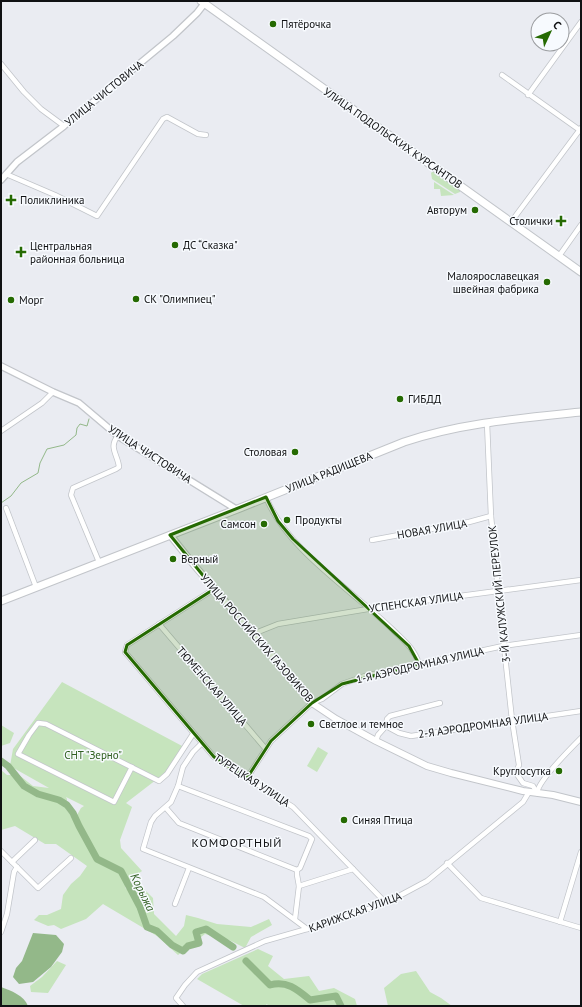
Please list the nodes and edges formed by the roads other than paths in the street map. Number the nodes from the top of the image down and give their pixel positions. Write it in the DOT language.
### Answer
graph roads {
  1 [pos="203,2"];
  2 [pos="581,22"];
  3 [pos="1,64"];
  4 [pos="3,70"];
  5 [pos="502,75"];
  6 [pos="528,95"];
  7 [pos="64,126"];
  8 [pos="580,129"];
  9 [pos="206,135"];
  10 [pos="6,174"];
  11 [pos="1,180"];
  12 [pos="511,222"];
  13 [pos="581,225"];
  14 [pos="559,256"];
  15 [pos="581,272"];
  16 [pos="1,366"];
  17 [pos="53,392"];
  18 [pos="581,412"];
  19 [pos="487,423"];
  20 [pos="1,431"];
  21 [pos="118,436"];
  22 [pos="266,497"];
  23 [pos="6,508"];
  24 [pos="236,509"];
  25 [pos="491,516"];
  26 [pos="170,535"];
  27 [pos="372,540"];
  28 [pos="99,562"];
  29 [pos="581,580"];
  30 [pos="36,587"];
  31 [pos="214,589"];
  32 [pos="498,591"];
  33 [pos="1,601"];
  34 [pos="370,609"];
  35 [pos="159,624"];
  36 [pos="253,634"];
  37 [pos="581,635"];
  38 [pos="503,646"];
  39 [pos="420,664"];
  40 [pos="440,702"];
  41 [pos="312,703"];
  42 [pos="581,711"];
  43 [pos="512,720"];
  44 [pos="386,726"];
  45 [pos="193,734"];
  46 [pos="581,738"];
  47 [pos="376,741"];
  48 [pos="202,743"];
  49 [pos="265,748"];
  50 [pos="132,767"];
  51 [pos="247,778"];
  52 [pos="178,786"];
  53 [pos="529,792"];
  54 [pos="537,793"];
  55 [pos="581,802"];
  56 [pos="166,808"];
  57 [pos="35,840"];
  58 [pos="1,851"];
  59 [pos="581,852"];
  60 [pos="71,858"];
  61 [pos="12,862"];
  62 [pos="447,863"];
  63 [pos="17,867"];
  64 [pos="189,868"];
  65 [pos="353,869"];
  66 [pos="297,870"];
  67 [pos="299,886"];
  68 [pos="385,902"];
  69 [pos="176,904"];
  70 [pos="295,919"];
  71 [pos="560,922"];
  72 [pos="581,928"];
  73 [pos="307,929"];
  74 [pos="1,932"];
  75 [pos="183,1006"];
  1 -- 7 [label="street, УЛИЦА ЧИСТОВИЧА"];
  1 -- 12 [label="main road, УЛИЦА ПОДОЛЬСКИХ КУРСАНТОВ"];
  2 -- 6 [label="street"];
  3 -- 4 [label="street"];
  4 -- 7 [label="street"];
  5 -- 6 [label="street"];
  6 -- 8 [label="street"];
  7 -- 10 [label="street, УЛИЦА ЧИСТОВИЧА"];
  8 -- 12 [label="street"];
  9 -- 10 [label="street"];
  10 -- 11 [label="street, УЛИЦА ЧИСТОВИЧА"];
  12 -- 14 [label="main road, УЛИЦА ПОДОЛЬСКИХ КУРСАНТОВ"];
  13 -- 14 [label="street"];
  14 -- 15 [label="main road, УЛИЦА ПОДОЛЬСКИХ КУРСАНТОВ"];
  16 -- 17 [label="street, УЛИЦА ЧИСТОВИЧА"];
  17 -- 20 [label="street"];
  17 -- 21 [label="street, УЛИЦА ЧИСТОВИЧА"];
  18 -- 19 [label="main road, УЛИЦА РАДИЩЕВА"];
  19 -- 22 [label="main road, УЛИЦА РАДИЩЕВА"];
  19 -- 25 [label="street, 3-Й КАЛУЖСКИЙ ПЕРЕУЛОК"];
  21 -- 24 [label="street, УЛИЦА ЧИСТОВИЧА"];
  21 -- 28 [label="street"];
  22 -- 24 [label="main road, УЛИЦА РАДИЩЕВА"];
  22 -- 34 [label="street"];
  23 -- 30 [label="street"];
  24 -- 26 [label="main road, УЛИЦА РАДИЩЕВА"];
  25 -- 27 [label="street, НОВАЯ УЛИЦА"];
  25 -- 32 [label="street, 3-Й КАЛУЖСКИЙ ПЕРЕУЛОК"];
  26 -- 28 [label="main road, УЛИЦА РАДИЩЕВА"];
  26 -- 31 [label="main road, УЛИЦА РОССИЙСКИХ ГАЗОВИКОВ"];
  28 -- 30 [label="main road, УЛИЦА РАДИЩЕВА"];
  29 -- 32 [label="street, УСПЕНСКАЯ УЛИЦА"];
  30 -- 33 [label="main road, УЛИЦА РАДИЩЕВА"];
  31 -- 35 [label="street"];
  31 -- 36 [label="main road, УЛИЦА РОССИЙСКИХ ГАЗОВИКОВ"];
  32 -- 34 [label="street, УСПЕНСКАЯ УЛИЦА"];
  32 -- 38 [label="street, 3-Й КАЛУЖСКИЙ ПЕРЕУЛОК"];
  34 -- 36 [label="street, УСПЕНСКАЯ УЛИЦА"];
  34 -- 39 [label="street"];
  35 -- 45 [label="street, ТУРЕЦКАЯ УЛИЦА"];
  35 -- 49 [label="street, ТЮМЕНСКАЯ УЛИЦА"];
  36 -- 41 [label="main road, УЛИЦА РОССИЙСКИХ ГАЗОВИКОВ"];
  37 -- 38 [label="street, 1-Я АЭРОДРОМНАЯ УЛИЦА"];
  38 -- 39 [label="street, 1-Я АЭРОДРОМНАЯ УЛИЦА"];
  38 -- 43 [label="street, 3-Й КАЛУЖСКИЙ ПЕРЕУЛОК"];
  39 -- 41 [label="street, 1-Я АЭРОДРОМНАЯ УЛИЦА"];
  40 -- 44 [label="street"];
  41 -- 47 [label="main road, УЛИЦА РОССИЙСКИХ ГАЗОВИКОВ"];
  41 -- 49 [label="street, 1-Я АЭРОДРОМНАЯ УЛИЦА"];
  42 -- 43 [label="street, 2-Я АЭРОДРОМНАЯ УЛИЦА"];
  43 -- 44 [label="street, 2-Я АЭРОДРОМНАЯ УЛИЦА"];
  43 -- 54 [label="street, 3-Й КАЛУЖСКИЙ ПЕРЕУЛОК"];
  44 -- 47 [label="street"];
  45 -- 48 [label="street, ТУРЕЦКАЯ УЛИЦА"];
  45 -- 50 [label="street"];
  46 -- 54 [label="street"];
  47 -- 53 [label="main road, УЛИЦА РОССИЙСКИХ ГАЗОВИКОВ"];
  48 -- 51 [label="street, ТУРЕЦКАЯ УЛИЦА"];
  48 -- 52 [label="street"];
  49 -- 51 [label="street, 1-Я АЭРОДРОМНАЯ УЛИЦА"];
  50 -- 50 [label="street"];
  51 -- 65 [label="street, ТУРЕЦКАЯ УЛИЦА"];
  52 -- 56 [label="street"];
  52 -- 66 [label="street"];
  53 -- 54 [label="main road, УЛИЦА РОССИЙСКИХ ГАЗОВИКОВ"];
  53 -- 62 [label="street, КАРИЖСКАЯ УЛИЦА"];
  54 -- 55 [label="main road, УЛИЦА РОССИЙСКИХ ГАЗОВИКОВ"];
  56 -- 64 [label="street"];
  56 -- 66 [label="street"];
  57 -- 61 [label="street"];
  58 -- 61 [label="street"];
  59 -- 71 [label="street"];
  60 -- 63 [label="street"];
  61 -- 63 [label="street"];
  62 -- 68 [label="street, КАРИЖСКАЯ УЛИЦА"];
  62 -- 71 [label="street"];
  63 -- 74 [label="street"];
  64 -- 69 [label="street"];
  64 -- 70 [label="street"];
  65 -- 67 [label="street"];
  65 -- 68 [label="street, ТУРЕЦКАЯ УЛИЦА"];
  66 -- 67 [label="street"];
  67 -- 70 [label="street"];
  68 -- 73 [label="street, КАРИЖСКАЯ УЛИЦА"];
  70 -- 73 [label="street"];
  71 -- 72 [label="street"];
  73 -- 75 [label="street, КАРИЖСКАЯ УЛИЦА"];
}
